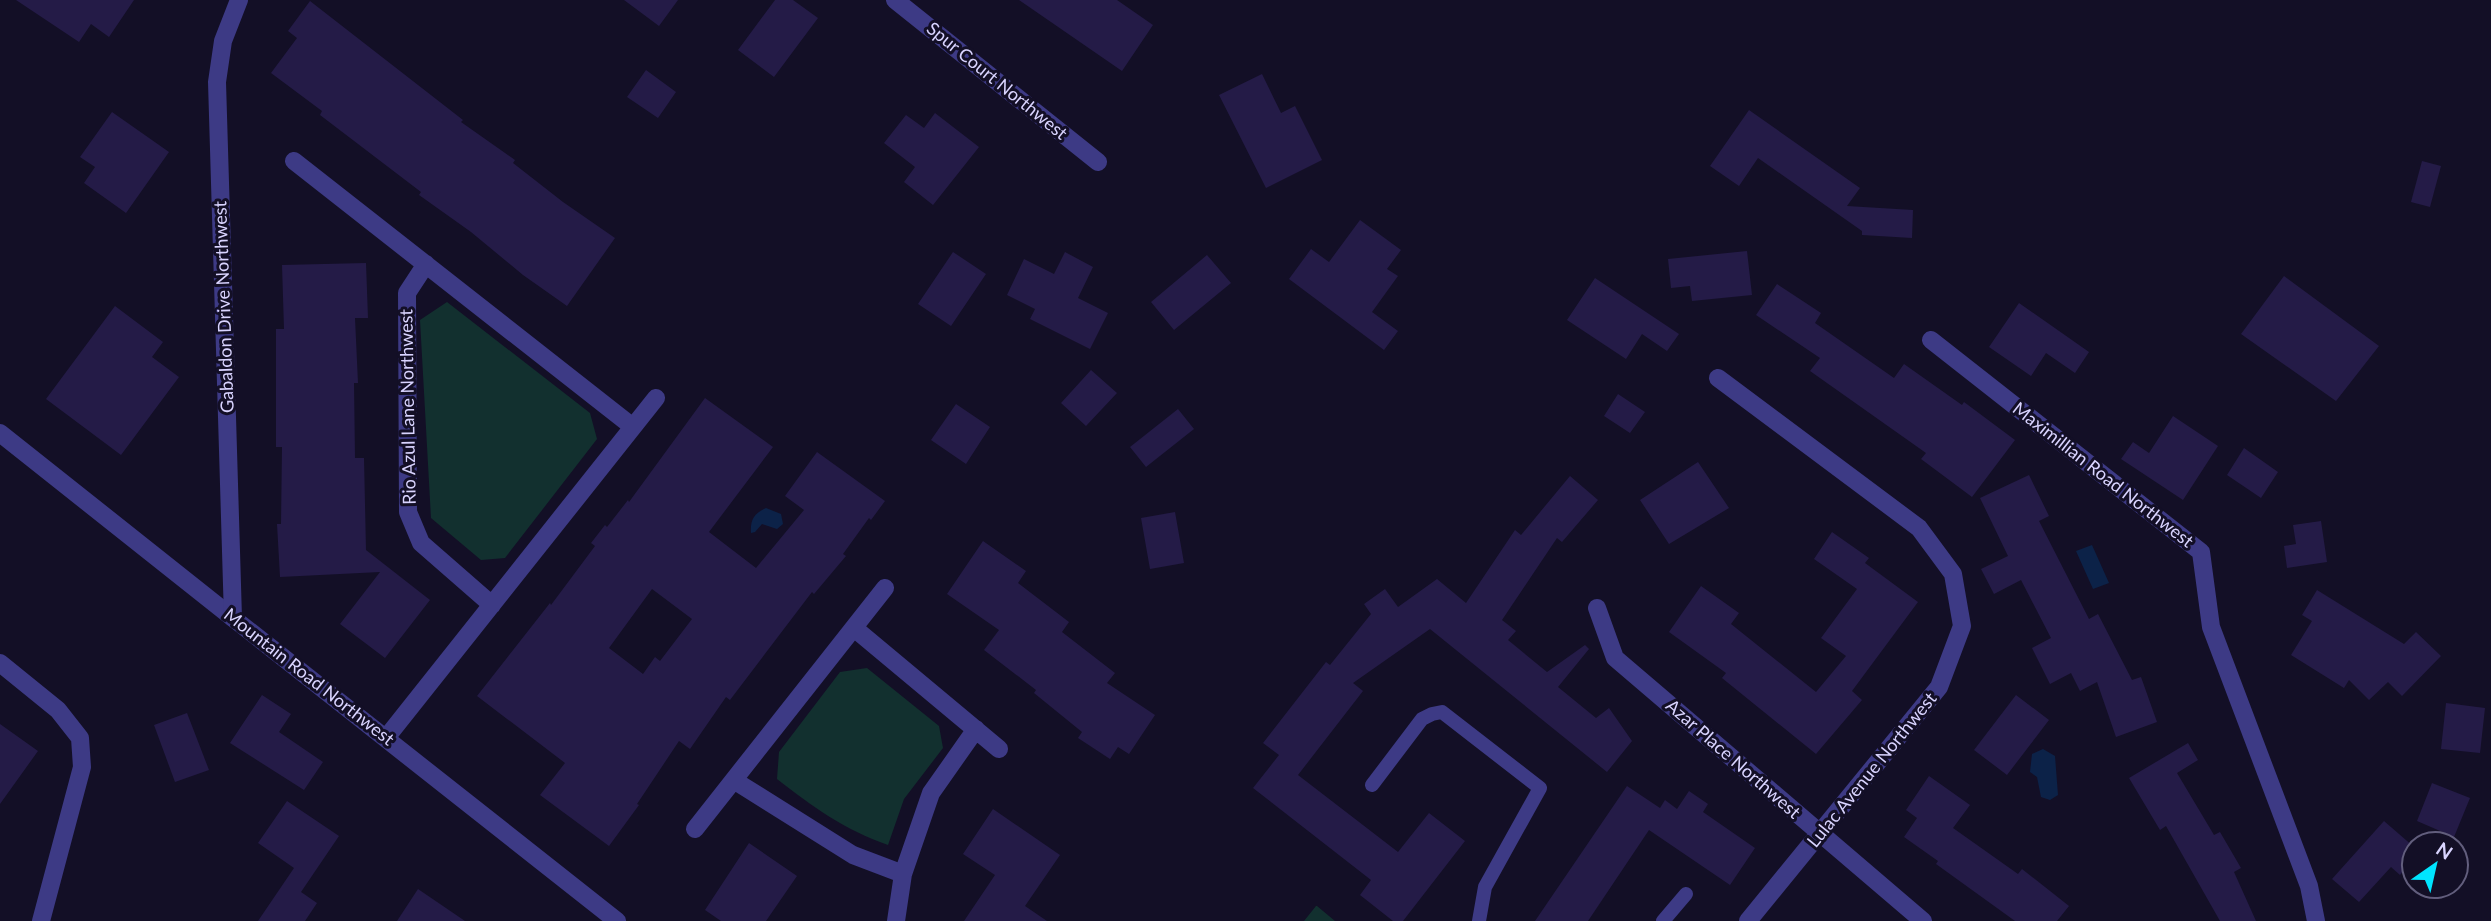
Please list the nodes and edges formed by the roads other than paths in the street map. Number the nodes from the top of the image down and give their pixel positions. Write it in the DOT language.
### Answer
graph roads {
  1 [pos="239,0"];
  2 [pos="895,0"];
  3 [pos="294,161"];
  4 [pos="1098,162"];
  5 [pos="426,264"];
  6 [pos="1931,340"];
  7 [pos="1718,378"];
  8 [pos="656,398"];
  9 [pos="633,427"];
  10 [pos="0,433"];
  11 [pos="885,588"];
  12 [pos="492,605"];
  13 [pos="1597,608"];
  14 [pos="233,618"];
  15 [pos="854,628"];
  16 [pos="0,663"];
  17 [pos="976,729"];
  18 [pos="386,738"];
  19 [pos="999,749"];
  20 [pos="735,781"];
  21 [pos="1372,785"];
  22 [pos="695,829"];
  23 [pos="1821,834"];
  24 [pos="903,874"];
  25 [pos="1686,894"];
  26 [pos="614,920"];
  27 [pos="41,921"];
  28 [pos="896,921"];
  29 [pos="1479,921"];
  30 [pos="1663,921"];
  31 [pos="1748,921"];
  32 [pos="1923,921"];
  33 [pos="2316,921"];
  1 -- 14 [label="street, Gabaldon Drive Northwest"];
  2 -- 4 [label="street, Spur Court Northwest"];
  3 -- 5 [label="street"];
  5 -- 9 [label="street"];
  5 -- 12 [label="street, Rio Azul Lane Northwest"];
  6 -- 33 [label="street, Maximillian Road Northwest"];
  7 -- 23 [label="street, Lulac Avenue Northwest"];
  8 -- 9 [label="street"];
  9 -- 12 [label="street"];
  10 -- 14 [label="street, Mountain Road Northwest"];
  11 -- 15 [label="street"];
  12 -- 18 [label="street"];
  13 -- 23 [label="street, Azar Place Northwest"];
  14 -- 18 [label="street, Mountain Road Northwest"];
  15 -- 17 [label="street"];
  15 -- 20 [label="street"];
  16 -- 27 [label="street"];
  17 -- 19 [label="street"];
  17 -- 24 [label="street"];
  18 -- 26 [label="street, Mountain Road Northwest"];
  20 -- 22 [label="street"];
  20 -- 24 [label="street"];
  21 -- 29 [label="lane"];
  23 -- 31 [label="street, Lulac Avenue Northwest"];
  23 -- 32 [label="street, Azar Place Northwest"];
  24 -- 28 [label="street"];
  25 -- 30 [label="lane"];
}
